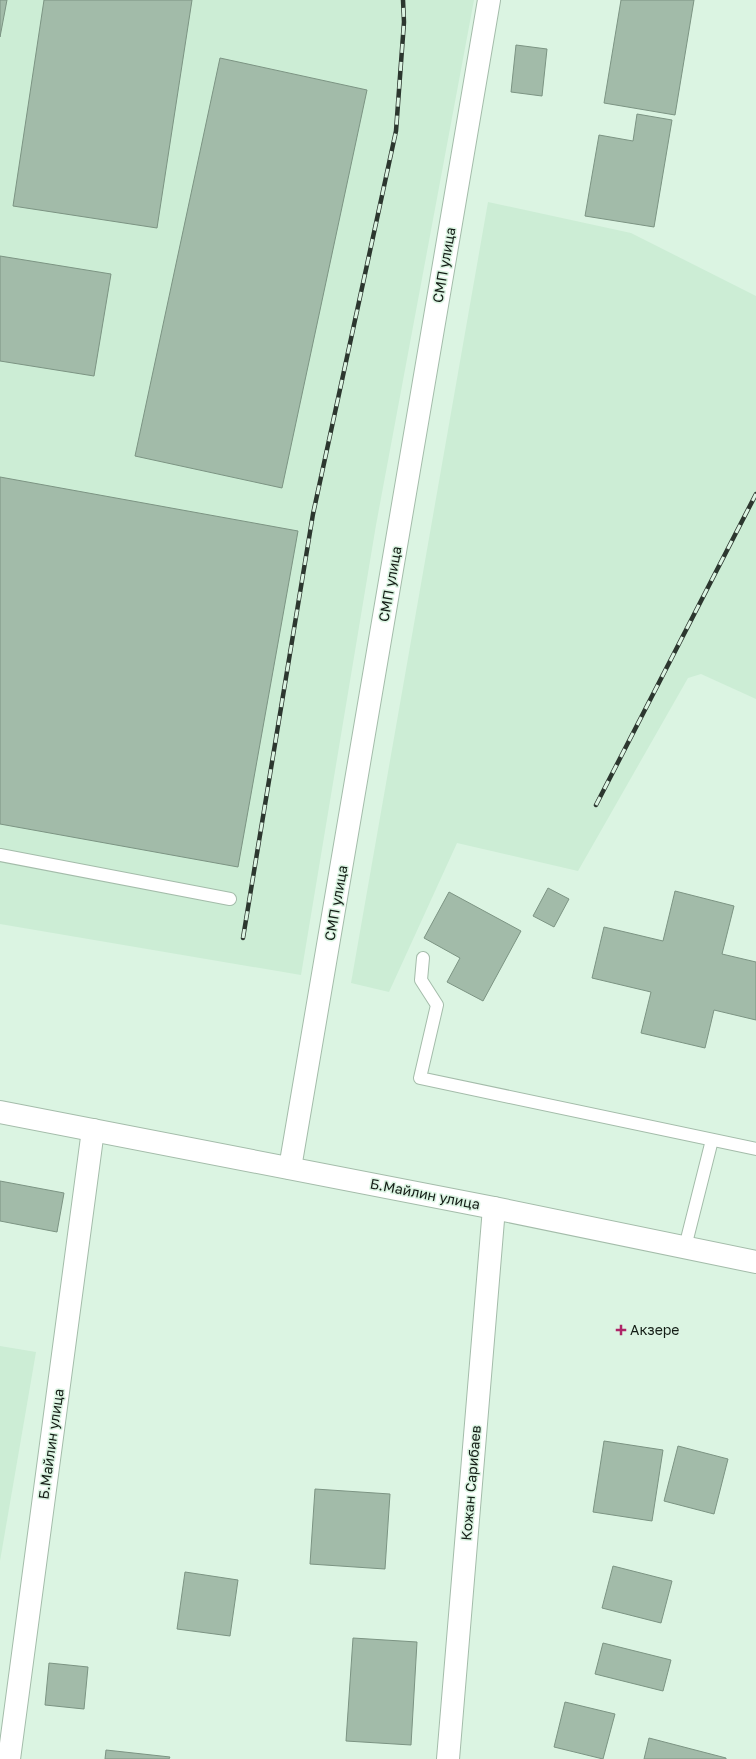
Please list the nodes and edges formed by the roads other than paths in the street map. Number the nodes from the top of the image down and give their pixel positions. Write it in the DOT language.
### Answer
graph roads {
  1 [pos="489,0"];
  2 [pos="0,855"];
  3 [pos="230,899"];
  4 [pos="423,958"];
  5 [pos="0,1112"];
  6 [pos="93,1130"];
  7 [pos="712,1140"];
  8 [pos="756,1149"];
  9 [pos="290,1168"];
  10 [pos="494,1208"];
  11 [pos="685,1247"];
  12 [pos="756,1262"];
  13 [pos="9,1759"];
  14 [pos="448,1759"];
  1 -- 9 [label="street, СМП улица"];
  2 -- 3 [label="lane"];
  4 -- 7 [label="lane"];
  5 -- 6 [label="street, Б.Майлин улица"];
  6 -- 9 [label="street, Б.Майлин улица"];
  6 -- 13 [label="street, Б.Майлин улица"];
  7 -- 8 [label="lane"];
  7 -- 11 [label="lane"];
  9 -- 10 [label="street, Б.Майлин улица"];
  10 -- 11 [label="street, Б.Майлин улица"];
  10 -- 14 [label="street, Кожан Сарибаев"];
  11 -- 12 [label="street, Б.Майлин улица"];
}
